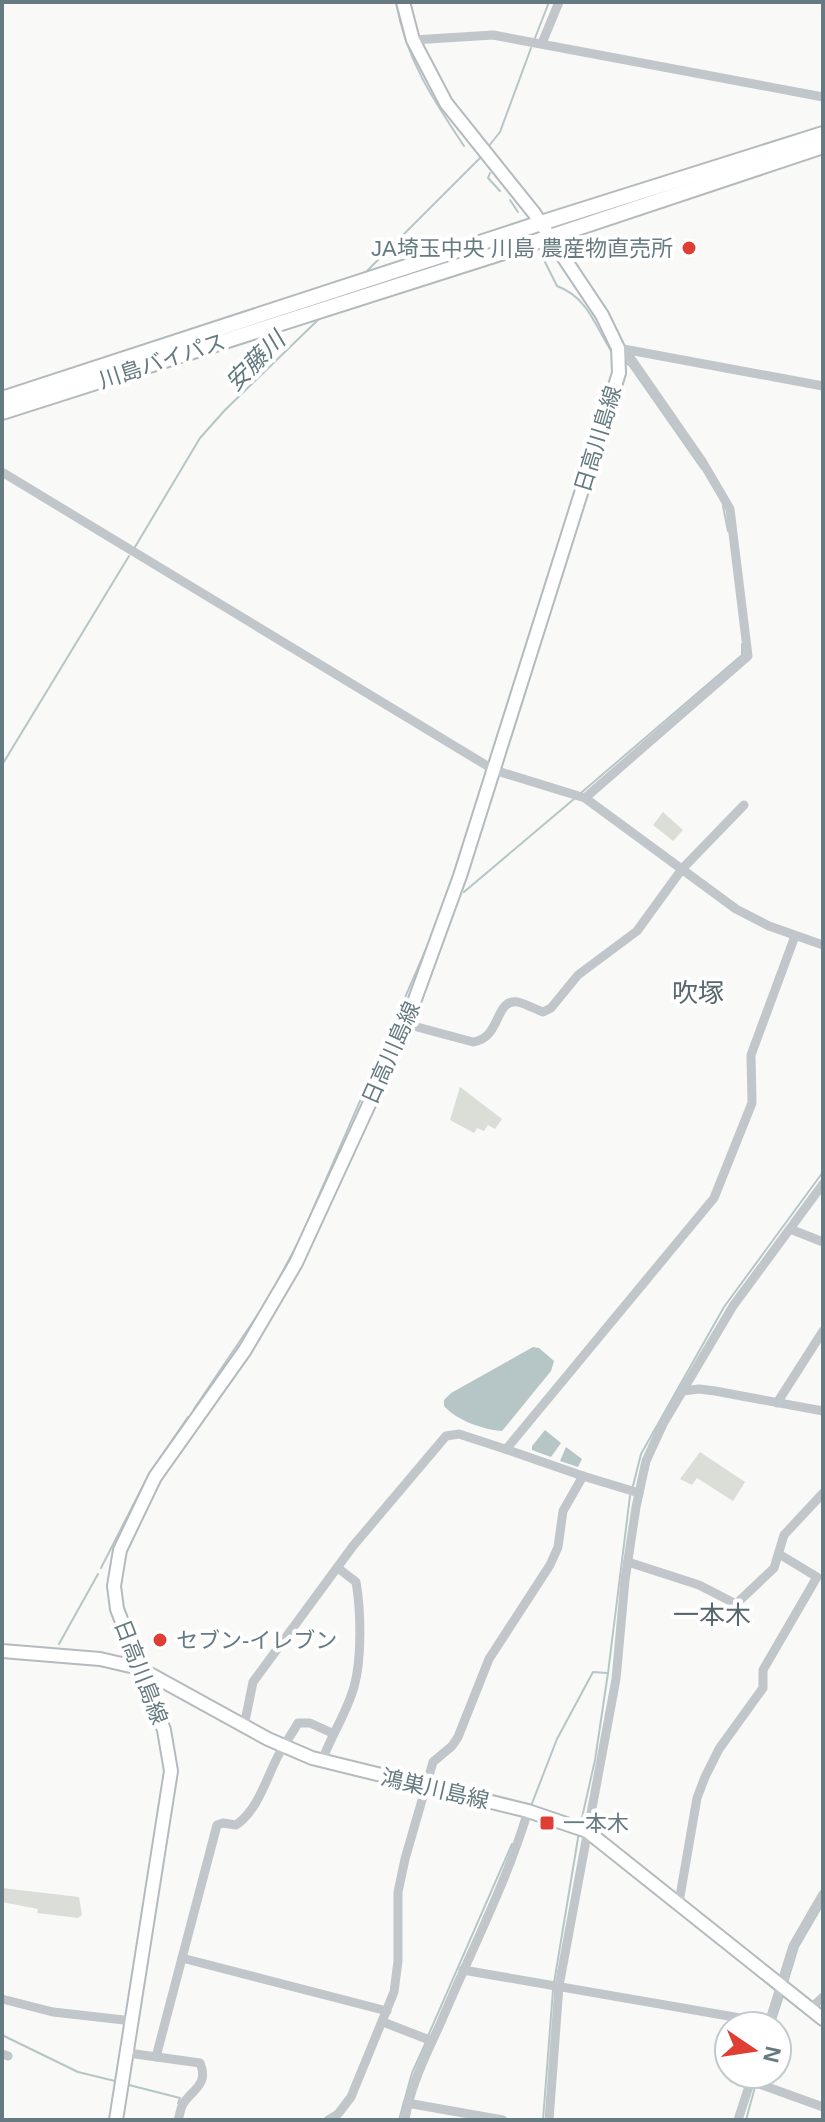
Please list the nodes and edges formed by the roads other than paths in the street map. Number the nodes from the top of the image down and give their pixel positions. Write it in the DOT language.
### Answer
graph roads {
  1 [pos="403,2"];
  2 [pos="559,2"];
  3 [pos="413,40"];
  4 [pos="542,43"];
  5 [pos="823,97"];
  6 [pos="823,134"];
  7 [pos="823,146"];
  8 [pos="541,223"];
  9 [pos="549,238"];
  10 [pos="618,348"];
  11 [pos="823,386"];
  12 [pos="2,399"];
  13 [pos="2,412"];
  14 [pos="2,472"];
  15 [pos="494,770"];
  16 [pos="585,798"];
  17 [pos="744,805"];
  18 [pos="682,869"];
  19 [pos="795,936"];
  20 [pos="823,945"];
  21 [pos="406,1024"];
  22 [pos="823,1184"];
  23 [pos="790,1229"];
  24 [pos="823,1242"];
  25 [pos="823,1331"];
  26 [pos="683,1391"];
  27 [pos="777,1403"];
  28 [pos="823,1411"];
  29 [pos="505,1449"];
  30 [pos="583,1476"];
  31 [pos="639,1493"];
  32 [pos="823,1493"];
  33 [pos="779,1554"];
  34 [pos="628,1562"];
  35 [pos="338,1568"];
  36 [pos="2,1651"];
  37 [pos="139,1668"];
  38 [pos="244,1726"];
  39 [pos="332,1733"];
  40 [pos="284,1747"];
  41 [pos="322,1761"];
  42 [pos="426,1787"];
  43 [pos="528,1811"];
  44 [pos="587,1831"];
  45 [pos="823,1894"];
  46 [pos="679,1902"];
  47 [pos="182,1958"];
  48 [pos="463,1970"];
  49 [pos="782,1985"];
  50 [pos="559,1986"];
  51 [pos="823,1997"];
  52 [pos="2,1999"];
  53 [pos="810,2009"];
  54 [pos="773,2010"];
  55 [pos="387,2011"];
  56 [pos="713,2014"];
  57 [pos="823,2019"];
  58 [pos="133,2021"];
  59 [pos="383,2022"];
  60 [pos="432,2041"];
  61 [pos="128,2053"];
  62 [pos="156,2057"];
  63 [pos="748,2090"];
  64 [pos="781,2090"];
  65 [pos="407,2103"];
  66 [pos="823,2107"];
  67 [pos="116,2120"];
  68 [pos="178,2120"];
  69 [pos="328,2120"];
  70 [pos="405,2120"];
  71 [pos="503,2120"];
  72 [pos="549,2120"];
  73 [pos="738,2120"];
  1 -- 3 [label="main road"];
  2 -- 4 [label="street"];
  3 -- 4 [label="street"];
  3 -- 8 [label="main road"];
  4 -- 5 [label="street"];
  6 -- 8 [label="highway, 川島バイパス"];
  7 -- 9 [label="highway, 川島バイパス"];
  8 -- 9 [label="main road"];
  8 -- 12 [label="highway, 川島バイパス"];
  9 -- 10 [label="main road"];
  9 -- 13 [label="highway, 川島バイパス"];
  10 -- 11 [label="street"];
  10 -- 15 [label="main road, 日高川島線"];
  10 -- 16 [label="street"];
  14 -- 15 [label="street"];
  15 -- 16 [label="street"];
  15 -- 21 [label="main road, 日高川島線"];
  16 -- 18 [label="street"];
  17 -- 18 [label="street"];
  18 -- 19 [label="street"];
  18 -- 21 [label="street"];
  19 -- 20 [label="street"];
  19 -- 29 [label="street"];
  21 -- 37 [label="main road, 日高川島線"];
  22 -- 23 [label="street"];
  23 -- 24 [label="street"];
  23 -- 26 [label="street"];
  25 -- 27 [label="street"];
  26 -- 27 [label="street"];
  26 -- 31 [label="street"];
  27 -- 28 [label="street"];
  29 -- 30 [label="street"];
  29 -- 35 [label="street"];
  30 -- 31 [label="street"];
  30 -- 42 [label="street"];
  31 -- 34 [label="street"];
  32 -- 33 [label="street"];
  33 -- 34 [label="street"];
  33 -- 46 [label="street"];
  34 -- 44 [label="street"];
  35 -- 38 [label="street"];
  35 -- 39 [label="street"];
  36 -- 37 [label="main road, 鴻巣川島線"];
  37 -- 38 [label="main road, 鴻巣川島線"];
  37 -- 58 [label="main road, 日高川島線"];
  38 -- 40 [label="main road, 鴻巣川島線"];
  39 -- 40 [label="street"];
  39 -- 41 [label="street"];
  40 -- 41 [label="main road, 鴻巣川島線"];
  40 -- 47 [label="street"];
  41 -- 42 [label="main road, 鴻巣川島線"];
  42 -- 43 [label="main road, 鴻巣川島線"];
  42 -- 55 [label="street"];
  43 -- 44 [label="main road, 鴻巣川島線"];
  43 -- 48 [label="street"];
  44 -- 46 [label="main road, 鴻巣川島線"];
  44 -- 50 [label="street"];
  45 -- 49 [label="street"];
  46 -- 49 [label="main road, 鴻巣川島線"];
  47 -- 55 [label="street"];
  47 -- 62 [label="street"];
  48 -- 50 [label="street"];
  48 -- 60 [label="street"];
  49 -- 53 [label="main road, 鴻巣川島線"];
  49 -- 54 [label="street"];
  50 -- 56 [label="street"];
  50 -- 72 [label="street"];
  51 -- 53 [label="street"];
  52 -- 58 [label="street"];
  53 -- 57 [label="main road, 鴻巣川島線"];
  55 -- 59 [label="street"];
  58 -- 61 [label="main road, 日高川島線"];
  59 -- 60 [label="street"];
  59 -- 69 [label="street"];
  60 -- 65 [label="street"];
  61 -- 62 [label="street"];
  61 -- 67 [label="main road, 日高川島線"];
  62 -- 68 [label="street"];
  63 -- 73 [label="street"];
  64 -- 66 [label="street"];
  65 -- 70 [label="street"];
  65 -- 71 [label="street"];
}
